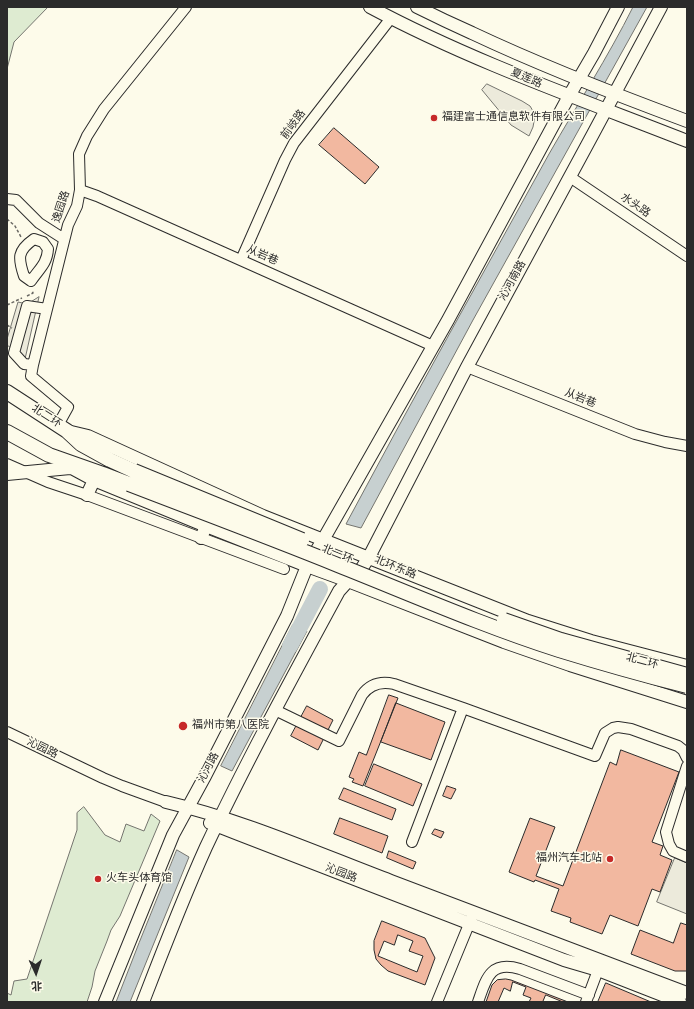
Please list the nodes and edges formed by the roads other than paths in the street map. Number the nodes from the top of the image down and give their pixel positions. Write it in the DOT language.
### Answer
graph roads {
  1 [pos="186,7"];
  2 [pos="370,7"];
  3 [pos="417,7"];
  4 [pos="618,7"];
  5 [pos="661,7"];
  6 [pos="391,18"];
  7 [pos="578,80"];
  8 [pos="614,94"];
  9 [pos="569,96"];
  10 [pos="607,110"];
  11 [pos="687,121"];
  12 [pos="687,141"];
  13 [pos="570,177"];
  14 [pos="80,190"];
  15 [pos="7,199"];
  16 [pos="64,240"];
  17 [pos="26,245"];
  18 [pos="687,256"];
  19 [pos="241,260"];
  20 [pos="47,309"];
  21 [pos="433,346"];
  22 [pos="33,365"];
  23 [pos="467,367"];
  24 [pos="9,394"];
  25 [pos="63,428"];
  26 [pos="7,432"];
  27 [pos="687,446"];
  28 [pos="49,455"];
  29 [pos="7,464"];
  30 [pos="70,468"];
  31 [pos="26,472"];
  32 [pos="7,474"];
  33 [pos="132,477"];
  34 [pos="94,480"];
  35 [pos="86,495"];
  36 [pos="206,526"];
  37 [pos="201,538"];
  38 [pos="323,540"];
  39 [pos="369,557"];
  40 [pos="307,566"];
  41 [pos="284,569"];
  42 [pos="348,581"];
  43 [pos="687,666"];
  44 [pos="687,674"];
  45 [pos="687,686"];
  46 [pos="687,702"];
  47 [pos="463,708"];
  48 [pos="275,710"];
  49 [pos="7,732"];
  50 [pos="687,758"];
  51 [pos="687,766"];
  52 [pos="166,802"];
  53 [pos="187,809"];
  54 [pos="219,821"];
  55 [pos="412,842"];
  56 [pos="687,857"];
  57 [pos="471,918"];
  58 [pos="598,970"];
  59 [pos="687,993"];
  60 [pos="587,999"];
  61 [pos="105,1002"];
  62 [pos="142,1002"];
  63 [pos="437,1002"];
  64 [pos="478,1002"];
  65 [pos="680,1002"];
  1 -- 14 [label="street, 逸园路"];
  2 -- 6 [label="main road, 夏莲路"];
  3 -- 7 [label="main road, 夏莲路"];
  4 -- 7 [label="main road"];
  5 -- 8 [label="main road, 沁河南路"];
  6 -- 9 [label="main road, 夏莲路"];
  6 -- 19 [label="street, 前岐路"];
  7 -- 8 [label="main road, 夏莲路"];
  7 -- 9 [label="main road"];
  8 -- 10 [label="main road, 沁河南路"];
  8 -- 11 [label="main road, 夏莲路"];
  9 -- 10 [label="main road, 夏莲路"];
  9 -- 21 [label="main road"];
  10 -- 12 [label="main road, 夏莲路"];
  10 -- 13 [label="main road, 沁河南路"];
  13 -- 18 [label="street, 水头路"];
  13 -- 23 [label="main road, 沁河南路"];
  14 -- 16 [label="street, 逸园路"];
  14 -- 19 [label="street, 从岩巷"];
  15 -- 16 [label="street"];
  16 -- 20 [label="street, 逸园路"];
  17 -- 17 [label="street"];
  19 -- 21 [label="street, 从岩巷"];
  20 -- 22 [label="street, 逸园路"];
  20 -- 22 [label="street"];
  21 -- 38 [label="main road"];
  22 -- 25 [label="street, 逸园路"];
  23 -- 27 [label="street, 从岩巷"];
  23 -- 39 [label="main road, 沁河南路"];
  24 -- 25 [label="highway, 北二环"];
  25 -- 33 [label="highway, 北二环"];
  25 -- 38 [label="main road, 北环东路"];
  26 -- 28 [label="highway, 北二环"];
  28 -- 30 [label="main road"];
  28 -- 33 [label="highway, 北二环"];
  29 -- 31 [label="street"];
  30 -- 31 [label="main road"];
  30 -- 34 [label="main road"];
  31 -- 32 [label="main road"];
  31 -- 35 [label="street"];
  33 -- 44 [label="highway, 北二环, bridge"];
  33 -- 45 [label="highway, 北二环, bridge"];
  34 -- 35 [label="main road"];
  34 -- 36 [label="main road"];
  35 -- 37 [label="street"];
  36 -- 37 [label="main road"];
  36 -- 40 [label="main road"];
  37 -- 41 [label="street"];
  38 -- 39 [label="main road, 北环东路"];
  38 -- 40 [label="main road, 沁河路"];
  39 -- 42 [label="main road"];
  39 -- 43 [label="main road, 北环东路"];
  40 -- 42 [label="main road"];
  40 -- 53 [label="main road, 沁河路"];
  42 -- 46 [label="main road"];
  42 -- 48 [label="main road"];
  47 -- 48 [label="street"];
  47 -- 50 [label="street"];
  47 -- 55 [label="street"];
  48 -- 54 [label="main road"];
  49 -- 52 [label="street, 沁园路"];
  51 -- 56 [label="street"];
  52 -- 53 [label="main road, 沁园路"];
  53 -- 54 [label="main road, 沁园路"];
  53 -- 61 [label="main road, 沁河路"];
  54 -- 57 [label="main road, 沁园路"];
  54 -- 62 [label="main road"];
  57 -- 58 [label="main road, 沁园路"];
  57 -- 59 [label="main road"];
  57 -- 63 [label="street"];
  58 -- 60 [label="street"];
  58 -- 65 [label="main road, 沁园路"];
  60 -- 64 [label="street"];
}
